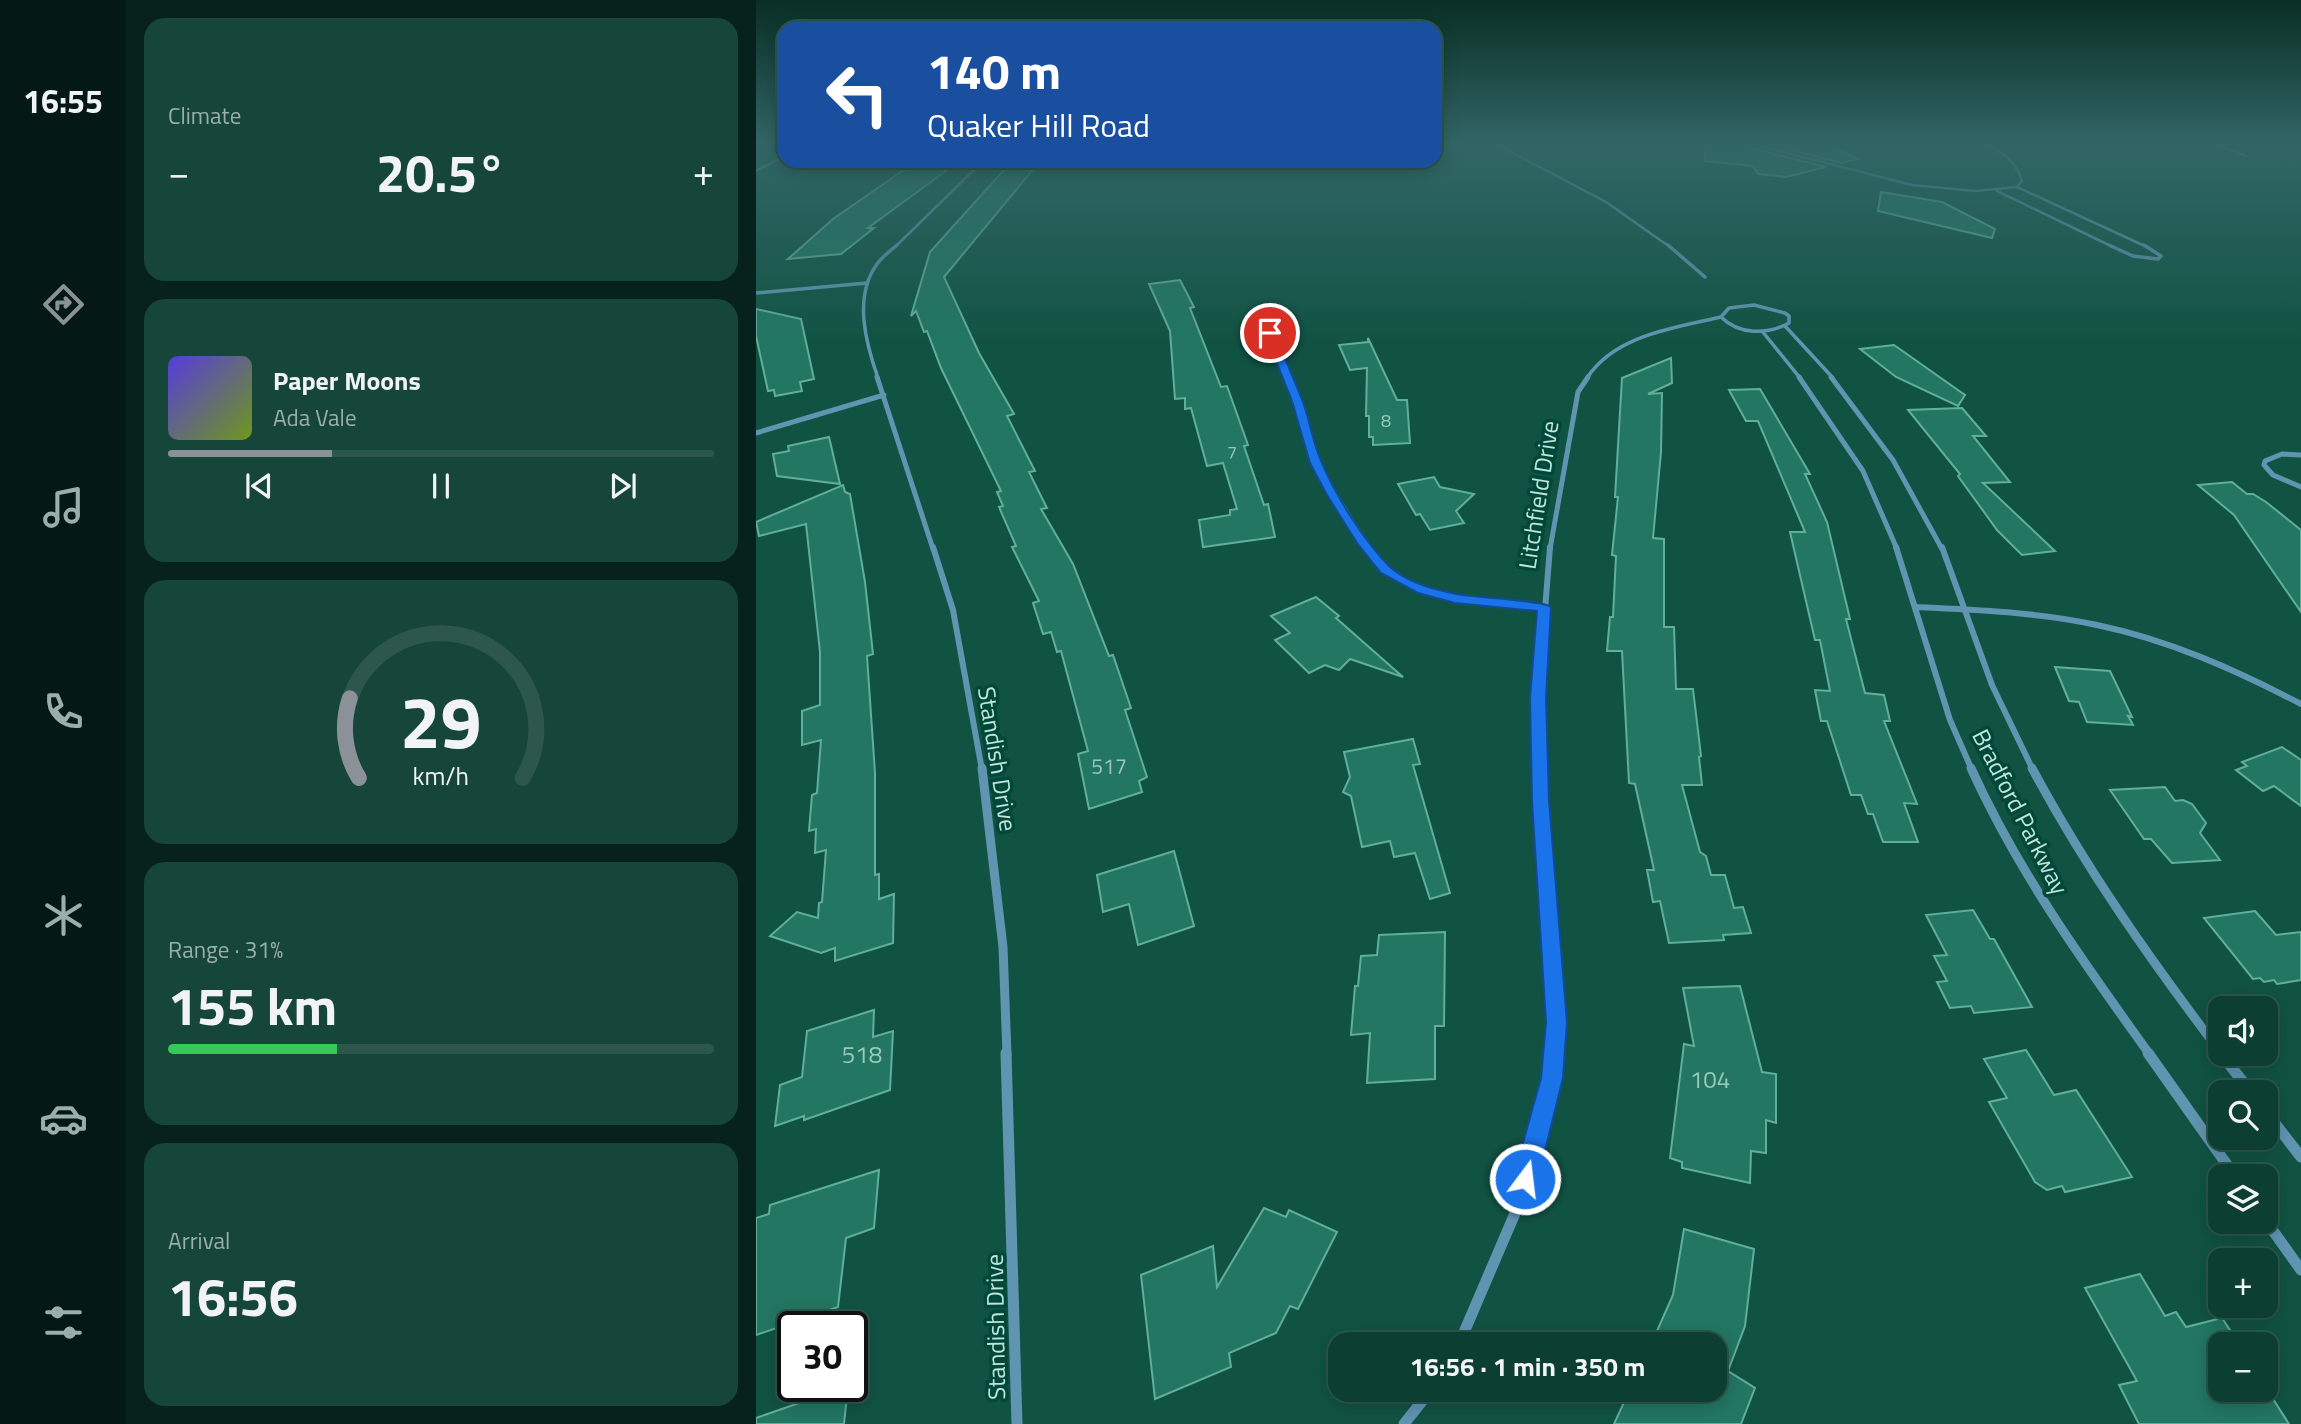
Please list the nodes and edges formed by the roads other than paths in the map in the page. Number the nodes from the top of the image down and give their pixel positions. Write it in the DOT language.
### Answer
graph roads {
  1 [pos="932,210"];
  2 [pos="1621,210"];
  3 [pos="2038,210"];
  4 [pos="2068,210"];
  5 [pos="1705,277"];
  6 [pos="867,283"];
  7 [pos="756,293"];
  8 [pos="1261,310"];
  9 [pos="1721,317"];
  10 [pos="1785,326"];
  11 [pos="1762,331"];
  12 [pos="884,395"];
  13 [pos="756,433"];
  14 [pos="2301,455"];
  15 [pos="2301,487"];
  16 [pos="1544,607"];
  17 [pos="1916,607"];
  18 [pos="1965,610"];
  19 [pos="2301,704"];
  20 [pos="2208,1036"];
  21 [pos="2231,1066"];
  22 [pos="2242,1080"];
  23 [pos="2278,1127"];
  24 [pos="2301,1157"];
  25 [pos="2226,1164"];
  26 [pos="2275,1234"];
  27 [pos="2301,1270"];
  28 [pos="1464,1332"];
  29 [pos="1421,1402"];
  30 [pos="1017,1424"];
  31 [pos="1404,1424"];
  1 -- 6 [label="street, Standish Drive"];
  2 -- 5 [label="street"];
  3 -- 4 [label="street"];
  6 -- 7 [label="street"];
  6 -- 12 [label="street, Standish Drive"];
  8 -- 16 [label="street"];
  9 -- 10 [label="street, Bradford Parkway"];
  9 -- 11 [label="street"];
  9 -- 16 [label="street, Litchfield Drive"];
  10 -- 11 [label="street"];
  10 -- 18 [label="street, Bradford Parkway"];
  11 -- 17 [label="street, Bradford Parkway"];
  12 -- 13 [label="street"];
  12 -- 30 [label="street, Standish Drive"];
  14 -- 15 [label="street"];
  16 -- 28 [label="street, Litchfield Drive"];
  17 -- 18 [label="street"];
  17 -- 25 [label="street, Bradford Parkway"];
  18 -- 19 [label="street"];
  18 -- 20 [label="street, Bradford Parkway"];
  21 -- 22 [label="street, Bradford Parkway"];
  23 -- 24 [label="street"];
  26 -- 27 [label="street"];
  29 -- 31 [label="street"];
}
